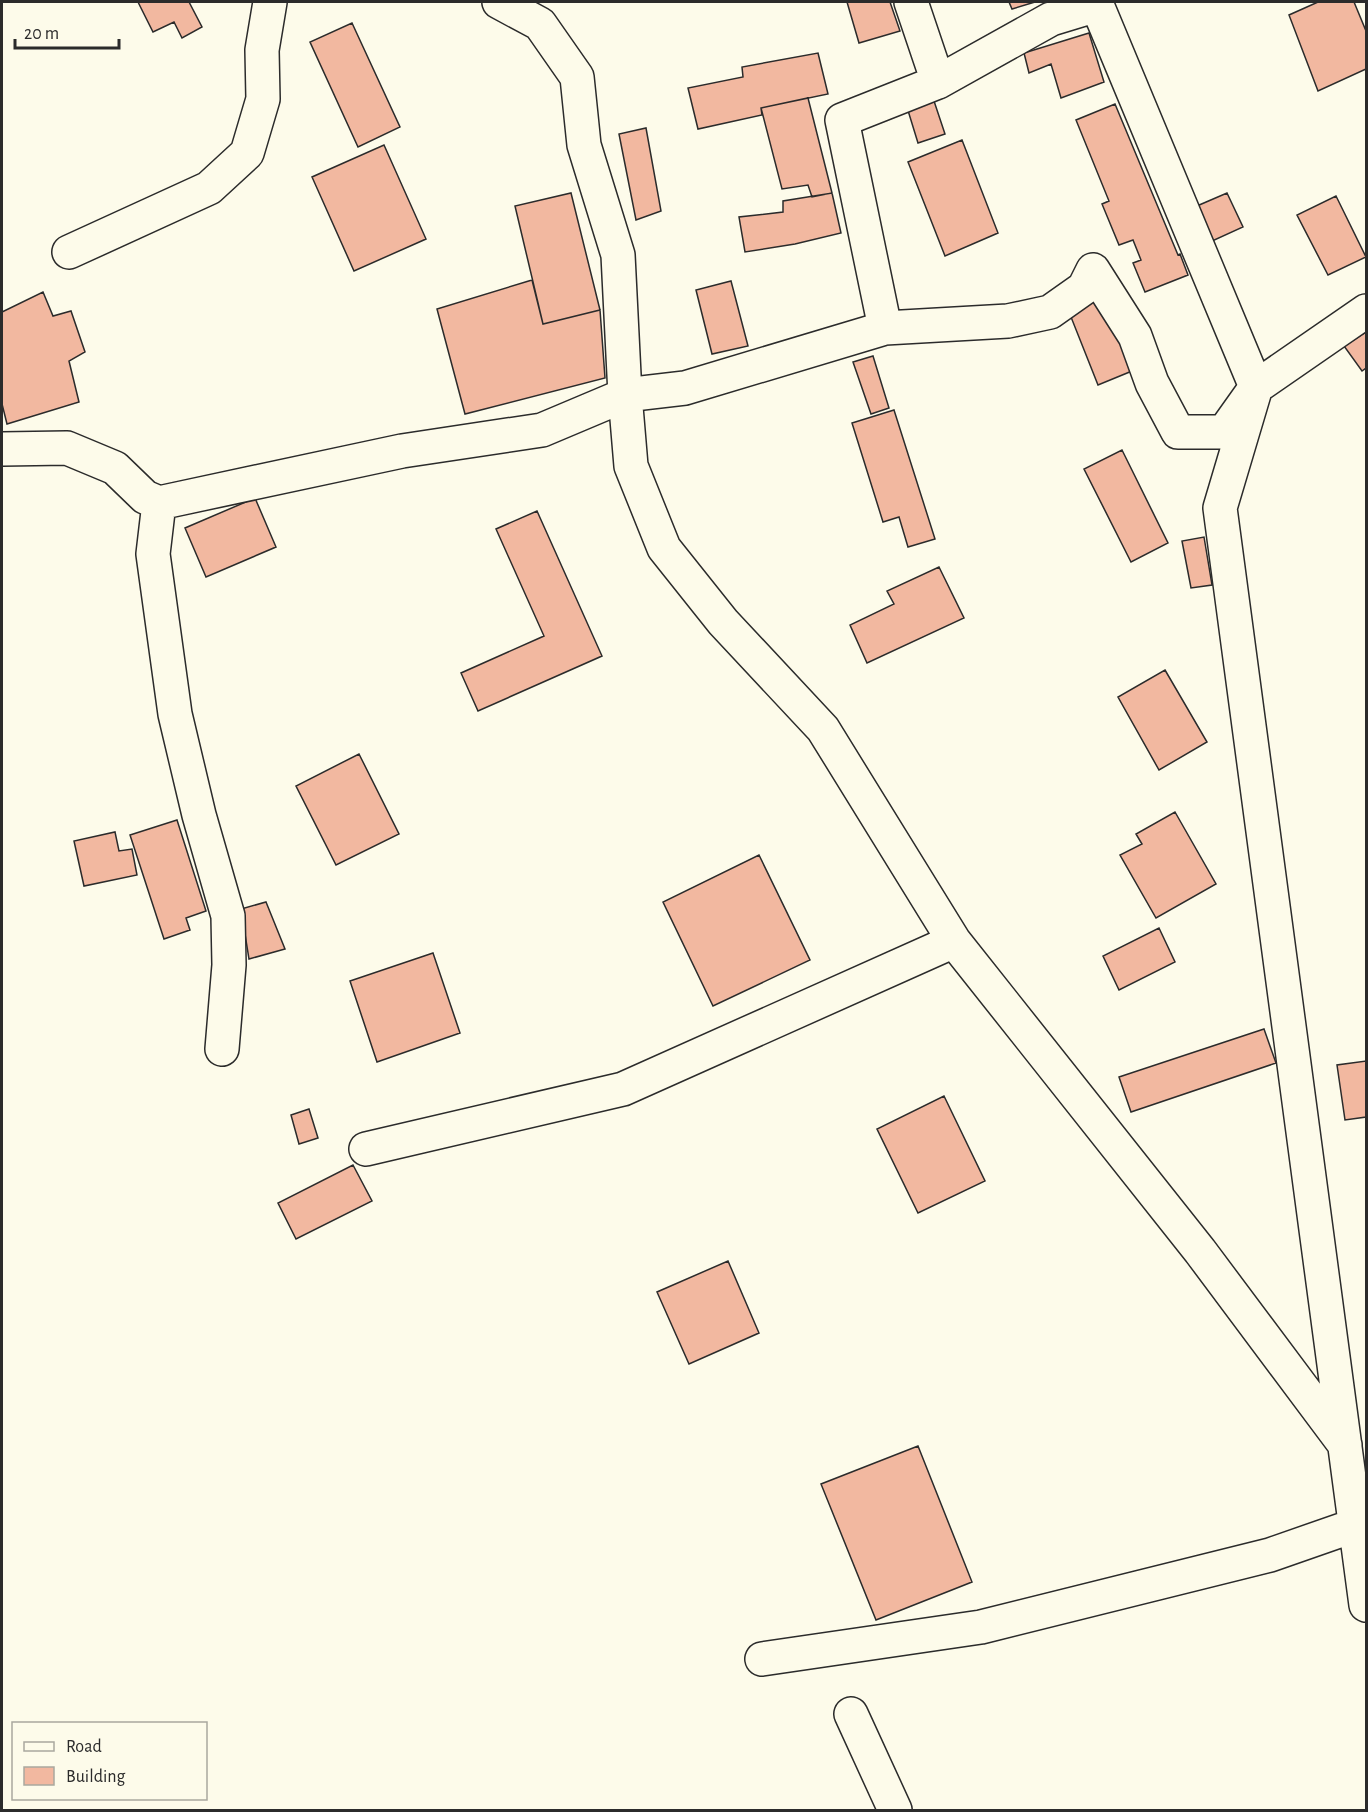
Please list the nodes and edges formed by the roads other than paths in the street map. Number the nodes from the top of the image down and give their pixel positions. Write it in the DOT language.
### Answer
graph roads {
  1 [pos="270,2"];
  2 [pos="499,2"];
  3 [pos="911,2"];
  4 [pos="938,82"];
  5 [pos="69,252"];
  6 [pos="1366,311"];
  7 [pos="885,328"];
  8 [pos="1256,387"];
  9 [pos="625,395"];
  10 [pos="2,449"];
  11 [pos="159,503"];
  12 [pos="954,941"];
  13 [pos="222,1049"];
  14 [pos="366,1149"];
  15 [pos="1345,1445"];
  16 [pos="1356,1524"];
  17 [pos="1366,1605"];
  18 [pos="762,1659"];
  19 [pos="851,1714"];
  20 [pos="895,1810"];
  1 -- 5 [label="street"];
  2 -- 9 [label="street"];
  3 -- 4 [label="street"];
  4 -- 7 [label="street"];
  4 -- 8 [label="street"];
  6 -- 8 [label="street"];
  7 -- 8 [label="street"];
  7 -- 9 [label="street"];
  8 -- 15 [label="street"];
  9 -- 11 [label="street"];
  9 -- 12 [label="street"];
  10 -- 11 [label="street"];
  11 -- 13 [label="street"];
  12 -- 14 [label="street"];
  12 -- 15 [label="street"];
  15 -- 16 [label="street"];
  16 -- 17 [label="street"];
  16 -- 18 [label="street"];
  19 -- 20 [label="street"];
}
